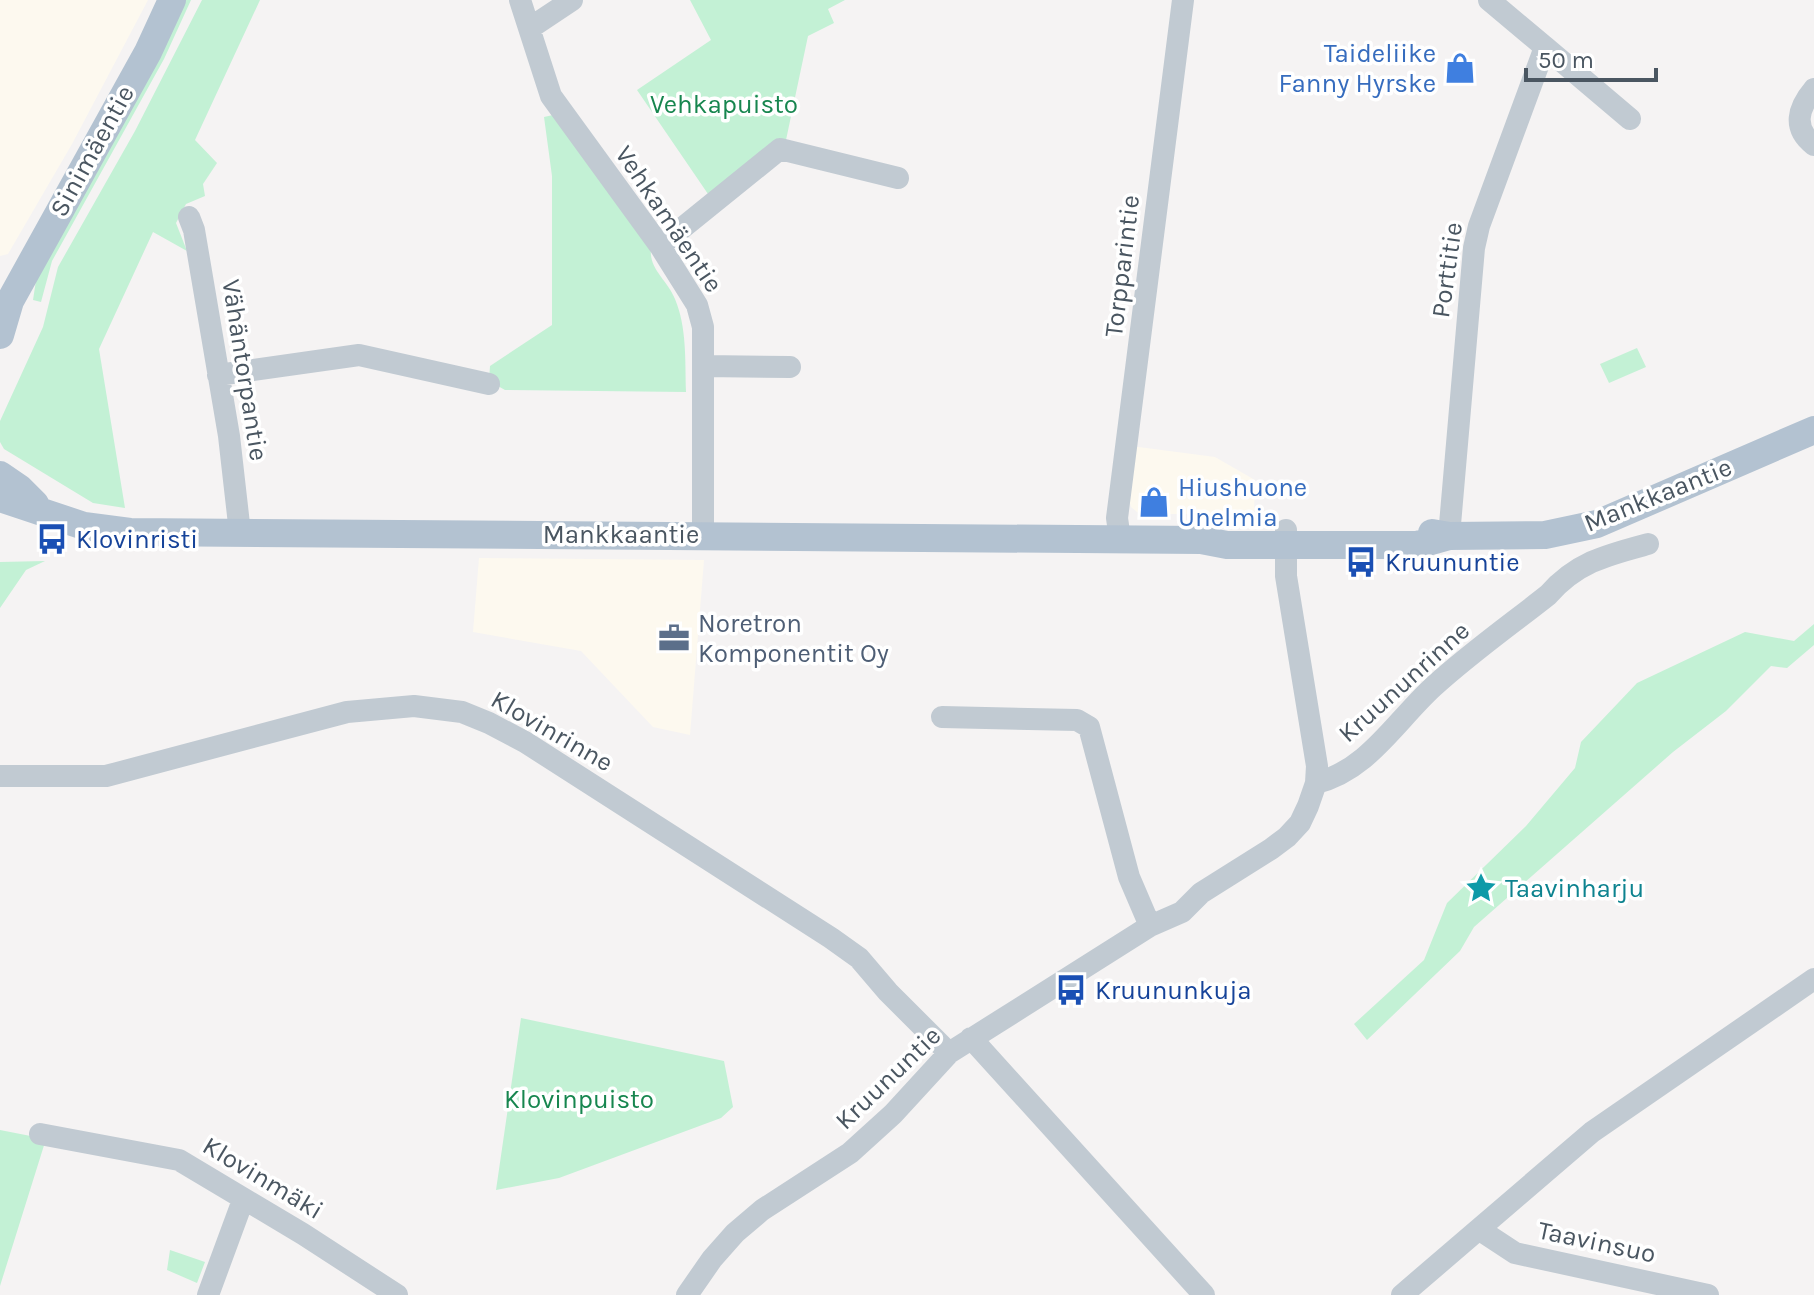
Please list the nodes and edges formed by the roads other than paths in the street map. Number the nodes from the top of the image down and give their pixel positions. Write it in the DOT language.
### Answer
graph roads {
  1 [pos="172,0"];
  2 [pos="520,0"];
  3 [pos="572,0"];
  4 [pos="1183,0"];
  5 [pos="1489,0"];
  6 [pos="530,28"];
  7 [pos="1545,47"];
  8 [pos="1814,89"];
  9 [pos="1630,119"];
  10 [pos="1814,145"];
  11 [pos="898,178"];
  12 [pos="189,217"];
  13 [pos="660,246"];
  14 [pos="5,306"];
  15 [pos="0,335"];
  16 [pos="703,366"];
  17 [pos="790,367"];
  18 [pos="218,375"];
  19 [pos="489,384"];
  20 [pos="1814,430"];
  21 [pos="0,475"];
  22 [pos="0,498"];
  23 [pos="44,513"];
  24 [pos="240,533"];
  25 [pos="703,535"];
  26 [pos="1449,536"];
  27 [pos="1286,538"];
  28 [pos="1120,539"];
  29 [pos="1648,544"];
  30 [pos="942,717"];
  31 [pos="0,776"];
  32 [pos="1316,783"];
  33 [pos="1150,926"];
  34 [pos="1814,979"];
  35 [pos="971,1038"];
  36 [pos="949,1053"];
  37 [pos="40,1134"];
  38 [pos="243,1200"];
  39 [pos="1480,1230"];
  40 [pos="208,1295"];
  41 [pos="397,1295"];
  42 [pos="687,1295"];
  43 [pos="1204,1295"];
  44 [pos="1402,1295"];
  45 [pos="1708,1295"];
  1 -- 14 [label="main road, Sinimäentie"];
  2 -- 6 [label="street, Vehkamäentie"];
  3 -- 6 [label="street"];
  4 -- 28 [label="street, Torpparintie"];
  5 -- 7 [label="street"];
  6 -- 13 [label="street, Vehkamäentie"];
  7 -- 9 [label="street"];
  7 -- 26 [label="street, Porttitie"];
  8 -- 10 [label="street"];
  11 -- 13 [label="street"];
  12 -- 18 [label="street, Vähäntorpantie"];
  13 -- 16 [label="street, Vehkamäentie"];
  14 -- 15 [label="main road, Sinimäentie"];
  16 -- 17 [label="street"];
  16 -- 25 [label="street, Vehkamäentie"];
  18 -- 19 [label="street"];
  18 -- 24 [label="street, Vähäntorpantie"];
  20 -- 26 [label="main road, Mankkaantie"];
  21 -- 23 [label="main road, Mankkaantie"];
  22 -- 23 [label="main road, Mankkaantie"];
  23 -- 24 [label="main road, Mankkaantie"];
  24 -- 25 [label="main road, Mankkaantie"];
  25 -- 28 [label="main road, Mankkaantie"];
  26 -- 27 [label="main road, Mankkaantie"];
  27 -- 28 [label="main road, Mankkaantie"];
  27 -- 32 [label="street, Kruununtie"];
  29 -- 32 [label="street, Kruununrinne"];
  30 -- 33 [label="street"];
  31 -- 36 [label="street, Klovinrinne"];
  32 -- 33 [label="street, Kruununtie"];
  33 -- 35 [label="street, Kruununtie"];
  34 -- 39 [label="street"];
  35 -- 36 [label="street, Kruununtie"];
  35 -- 43 [label="street"];
  36 -- 42 [label="street, Kruununtie"];
  37 -- 38 [label="street, Klovinmäki"];
  38 -- 40 [label="street"];
  38 -- 41 [label="street, Klovinmäki"];
  39 -- 44 [label="street"];
  39 -- 45 [label="street, Taavinsuo"];
}
